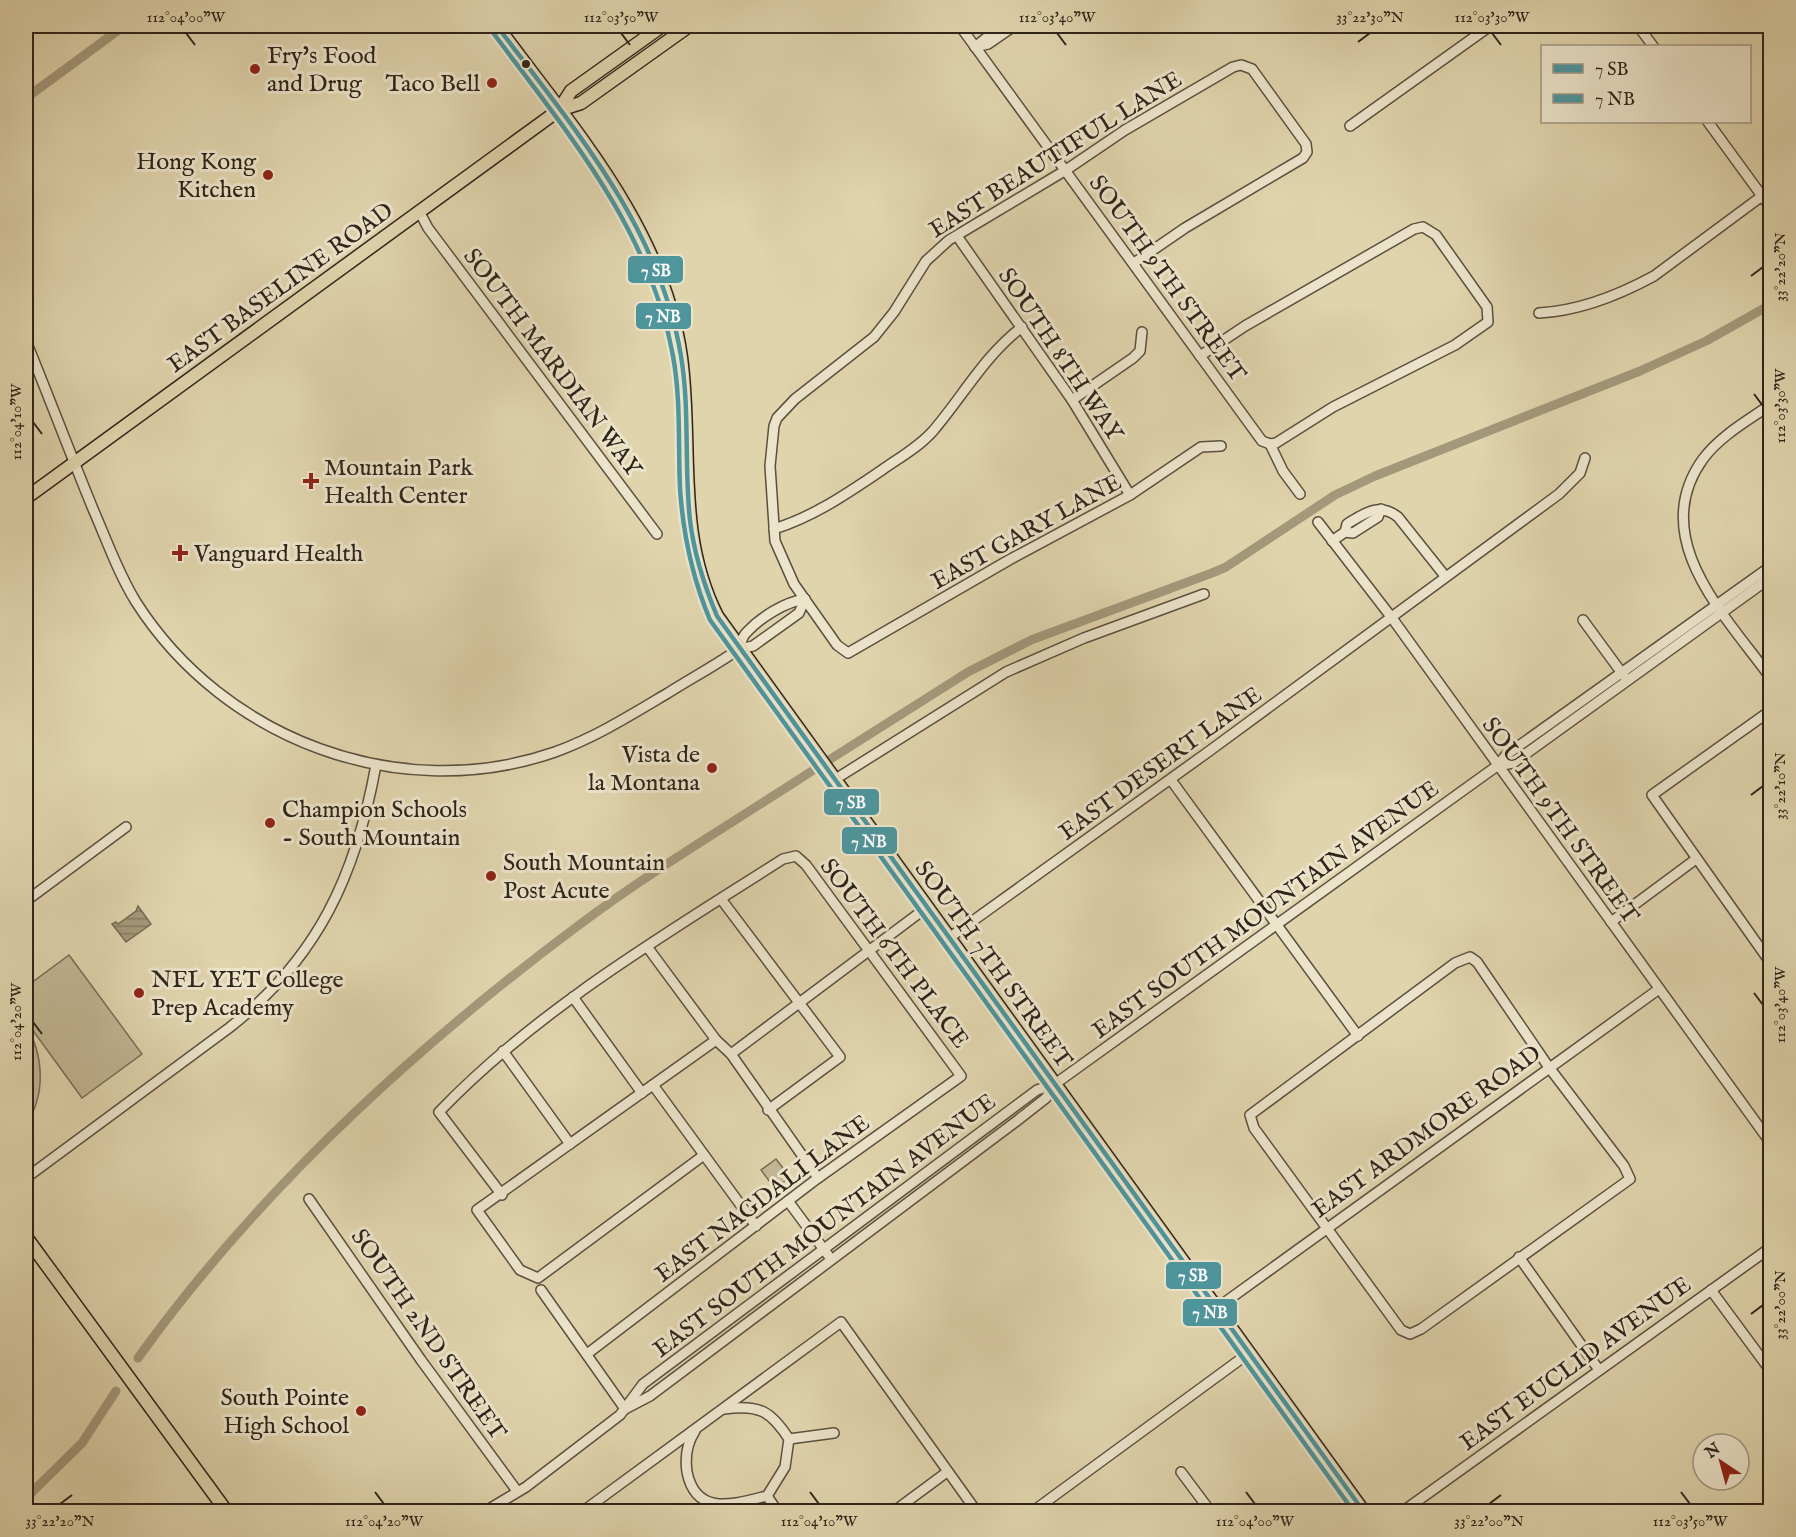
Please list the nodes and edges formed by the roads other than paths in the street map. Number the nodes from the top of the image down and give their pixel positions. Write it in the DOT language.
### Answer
graph roads {
  1 [pos="497,26"];
  2 [pos="662,26"];
  3 [pos="689,26"];
  4 [pos="960,26"];
  5 [pos="1001,26"];
  6 [pos="1014,26"];
  7 [pos="1490,26"];
  8 [pos="1638,26"];
  9 [pos="1652,45"];
  10 [pos="975,47"];
  11 [pos="559,111"];
  12 [pos="1709,123"];
  13 [pos="1350,126"];
  14 [pos="1066,170"];
  15 [pos="1762,196"];
  16 [pos="1770,207"];
  17 [pos="418,212"];
  18 [pos="957,236"];
  19 [pos="1134,263"];
  20 [pos="1539,313"];
  21 [pos="1022,327"];
  22 [pos="1142,332"];
  23 [pos="26,341"];
  24 [pos="1200,356"];
  25 [pos="1072,400"];
  26 [pos="1770,405"];
  27 [pos="1270,444"];
  28 [pos="1221,446"];
  29 [pos="1585,458"];
  30 [pos="75,463"];
  31 [pos="1300,494"];
  32 [pos="1130,495"];
  33 [pos="26,498"];
  34 [pos="1318,522"];
  35 [pos="774,529"];
  36 [pos="657,534"];
  37 [pos="1332,541"];
  38 [pos="1770,567"];
  39 [pos="1445,576"];
  40 [pos="1770,578"];
  41 [pos="1204,594"];
  42 [pos="805,599"];
  43 [pos="1721,608"];
  44 [pos="775,612"];
  45 [pos="1392,618"];
  46 [pos="1583,620"];
  47 [pos="784,624"];
  48 [pos="739,649"];
  49 [pos="1620,672"];
  50 [pos="1770,677"];
  51 [pos="1627,681"];
  52 [pos="1770,711"];
  53 [pos="376,765"];
  54 [pos="1497,766"];
  55 [pos="834,780"];
  56 [pos="1171,780"];
  57 [pos="126,827"];
  58 [pos="1696,859"];
  59 [pos="721,899"];
  60 [pos="26,901"];
  61 [pos="926,908"];
  62 [pos="1611,922"];
  63 [pos="1278,925"];
  64 [pos="949,938"];
  65 [pos="648,948"];
  66 [pos="868,950"];
  67 [pos="1770,962"];
  68 [pos="1659,989"];
  69 [pos="573,997"];
  70 [pos="798,1003"];
  71 [pos="1358,1036"];
  72 [pos="716,1040"];
  73 [pos="503,1051"];
  74 [pos="731,1054"];
  75 [pos="1548,1066"];
  76 [pos="961,1076"];
  77 [pos="1055,1084"];
  78 [pos="653,1085"];
  79 [pos="642,1092"];
  80 [pos="768,1110"];
  81 [pos="1770,1142"];
  82 [pos="570,1144"];
  83 [pos="704,1155"];
  84 [pos="26,1178"];
  85 [pos="818,1178"];
  86 [pos="502,1195"];
  87 [pos="309,1199"];
  88 [pos="788,1201"];
  89 [pos="756,1226"];
  90 [pos="1325,1228"];
  91 [pos="26,1237"];
  92 [pos="1770,1248"];
  93 [pos="824,1250"];
  94 [pos="1519,1257"];
  95 [pos="831,1259"];
  96 [pos="541,1290"];
  97 [pos="1711,1290"];
  98 [pos="1217,1308"];
  99 [pos="1249,1353"];
  100 [pos="587,1354"];
  101 [pos="1599,1370"];
  102 [pos="1770,1370"];
  103 [pos="625,1409"];
  104 [pos="721,1409"];
  105 [pos="698,1427"];
  106 [pos="834,1433"];
  107 [pos="789,1438"];
  108 [pos="947,1472"];
  109 [pos="1181,1472"];
  110 [pos="517,1491"];
  111 [pos="767,1496"];
  112 [pos="704,1501"];
  113 [pos="227,1512"];
  114 [pos="484,1512"];
  115 [pos="582,1512"];
  116 [pos="699,1512"];
  117 [pos="778,1512"];
  118 [pos="893,1512"];
  119 [pos="977,1512"];
  120 [pos="1032,1512"];
  121 [pos="1211,1512"];
  122 [pos="1364,1512"];
  123 [pos="1402,1512"];
  1 -- 11 [label="main road, SOUTH 7TH STREET"];
  2 -- 11 [label="main road, EAST BASELINE ROAD"];
  3 -- 11 [label="main road, EAST BASELINE ROAD"];
  4 -- 10 [label="street, SOUTH 9TH STREET"];
  5 -- 10 [label="street"];
  6 -- 10 [label="street"];
  7 -- 13 [label="street"];
  8 -- 9 [label="street"];
  10 -- 14 [label="street, SOUTH 9TH STREET"];
  11 -- 17 [label="main road, EAST BASELINE ROAD"];
  11 -- 48 [label="main road, SOUTH 7TH STREET"];
  12 -- 15 [label="street"];
  14 -- 18 [label="street, EAST BEAUTIFUL LANE"];
  14 -- 19 [label="street, SOUTH 9TH STREET"];
  14 -- 19 [label="street, EAST BEAUTIFUL LANE"];
  15 -- 16 [label="street"];
  15 -- 20 [label="street"];
  17 -- 30 [label="main road, EAST BASELINE ROAD"];
  17 -- 36 [label="street, SOUTH MARDIAN WAY"];
  18 -- 21 [label="street, SOUTH 8TH WAY"];
  18 -- 35 [label="street, EAST BEAUTIFUL LANE"];
  19 -- 24 [label="street, SOUTH 9TH STREET"];
  21 -- 25 [label="street, SOUTH 8TH WAY"];
  21 -- 35 [label="street"];
  22 -- 25 [label="street"];
  23 -- 30 [label="street"];
  24 -- 27 [label="street, SOUTH 9TH STREET"];
  24 -- 27 [label="street"];
  25 -- 32 [label="street, SOUTH 8TH WAY"];
  26 -- 43 [label="street"];
  27 -- 31 [label="street, SOUTH 9TH STREET"];
  28 -- 32 [label="street, EAST GARY LANE"];
  29 -- 39 [label="street, EAST DESERT LANE"];
  30 -- 33 [label="main road, EAST BASELINE ROAD"];
  30 -- 53 [label="street"];
  32 -- 42 [label="street, EAST GARY LANE"];
  34 -- 37 [label="street, SOUTH 9TH STREET"];
  35 -- 42 [label="street"];
  37 -- 39 [label="street"];
  37 -- 45 [label="street, SOUTH 9TH STREET"];
  38 -- 43 [label="street, EAST SOUTH MOUNTAIN AVENUE"];
  39 -- 45 [label="street, EAST DESERT LANE"];
  40 -- 43 [label="street, EAST SOUTH MOUNTAIN AVENUE"];
  41 -- 55 [label="street"];
  42 -- 44 [label="street"];
  42 -- 47 [label="street"];
  43 -- 49 [label="street, EAST SOUTH MOUNTAIN AVENUE"];
  43 -- 50 [label="street"];
  43 -- 51 [label="street, EAST SOUTH MOUNTAIN AVENUE"];
  44 -- 47 [label="street"];
  44 -- 48 [label="street"];
  45 -- 54 [label="street, SOUTH 9TH STREET"];
  45 -- 56 [label="street, EAST DESERT LANE"];
  46 -- 49 [label="street"];
  47 -- 48 [label="street"];
  48 -- 53 [label="street"];
  48 -- 55 [label="main road, SOUTH 7TH STREET"];
  49 -- 51 [label="street"];
  49 -- 54 [label="street, EAST SOUTH MOUNTAIN AVENUE"];
  51 -- 54 [label="street, EAST SOUTH MOUNTAIN AVENUE"];
  52 -- 58 [label="street"];
  53 -- 84 [label="street"];
  54 -- 62 [label="street, SOUTH 9TH STREET"];
  54 -- 63 [label="street, EAST SOUTH MOUNTAIN AVENUE"];
  55 -- 61 [label="main road, SOUTH 7TH STREET"];
  56 -- 63 [label="street"];
  56 -- 64 [label="street, EAST DESERT LANE"];
  57 -- 60 [label="street"];
  58 -- 62 [label="street"];
  58 -- 67 [label="street"];
  59 -- 65 [label="street"];
  59 -- 66 [label="street, SOUTH 6TH PLACE"];
  59 -- 70 [label="street"];
  61 -- 64 [label="main road, SOUTH 7TH STREET"];
  61 -- 66 [label="street"];
  62 -- 68 [label="street, SOUTH 9TH STREET"];
  63 -- 71 [label="street"];
  63 -- 77 [label="street, EAST SOUTH MOUNTAIN AVENUE"];
  64 -- 77 [label="main road, SOUTH 7TH STREET"];
  65 -- 69 [label="street"];
  65 -- 72 [label="street"];
  66 -- 70 [label="street"];
  66 -- 76 [label="street, SOUTH 6TH PLACE"];
  68 -- 75 [label="street, EAST ARDMORE ROAD"];
  68 -- 81 [label="street, SOUTH 9TH STREET"];
  69 -- 73 [label="street"];
  69 -- 79 [label="street"];
  70 -- 74 [label="street"];
  70 -- 80 [label="street"];
  71 -- 75 [label="street"];
  71 -- 90 [label="street"];
  72 -- 74 [label="street"];
  72 -- 78 [label="street"];
  73 -- 82 [label="street"];
  73 -- 86 [label="street"];
  74 -- 80 [label="street"];
  75 -- 90 [label="street, EAST ARDMORE ROAD"];
  75 -- 94 [label="street"];
  76 -- 85 [label="street, EAST NAGDALI LANE"];
  77 -- 93 [label="street, EAST SOUTH MOUNTAIN AVENUE"];
  77 -- 95 [label="street, EAST SOUTH MOUNTAIN AVENUE"];
  77 -- 98 [label="main road, SOUTH 7TH STREET"];
  78 -- 79 [label="street"];
  78 -- 83 [label="street"];
  79 -- 82 [label="street"];
  80 -- 85 [label="street"];
  82 -- 86 [label="street"];
  83 -- 86 [label="street"];
  83 -- 89 [label="street"];
  85 -- 88 [label="street, EAST NAGDALI LANE"];
  87 -- 110 [label="street, SOUTH 2ND STREET"];
  88 -- 89 [label="street, EAST NAGDALI LANE"];
  88 -- 93 [label="street"];
  89 -- 100 [label="street, EAST NAGDALI LANE"];
  90 -- 94 [label="street"];
  90 -- 98 [label="street, EAST ARDMORE ROAD"];
  91 -- 113 [label="main road"];
  92 -- 97 [label="street, EAST EUCLID AVENUE"];
  93 -- 95 [label="street"];
  93 -- 103 [label="street, EAST SOUTH MOUNTAIN AVENUE"];
  94 -- 101 [label="street"];
  95 -- 103 [label="street, EAST SOUTH MOUNTAIN AVENUE"];
  96 -- 100 [label="street"];
  97 -- 101 [label="street, EAST EUCLID AVENUE"];
  97 -- 102 [label="street"];
  98 -- 99 [label="main road, SOUTH 7TH STREET"];
  99 -- 120 [label="street"];
  99 -- 122 [label="main road, SOUTH 7TH STREET"];
  100 -- 103 [label="street"];
  101 -- 123 [label="street, EAST EUCLID AVENUE"];
  103 -- 110 [label="street, EAST SOUTH MOUNTAIN AVENUE"];
  104 -- 105 [label="street"];
  104 -- 107 [label="street"];
  104 -- 108 [label="street"];
  105 -- 112 [label="street"];
  105 -- 115 [label="street"];
  106 -- 107 [label="street"];
  107 -- 111 [label="street"];
  108 -- 118 [label="street"];
  108 -- 119 [label="street"];
  109 -- 121 [label="street"];
  110 -- 114 [label="street, EAST SOUTH MOUNTAIN AVENUE"];
  111 -- 112 [label="street"];
  111 -- 117 [label="street"];
  112 -- 116 [label="street"];
}
